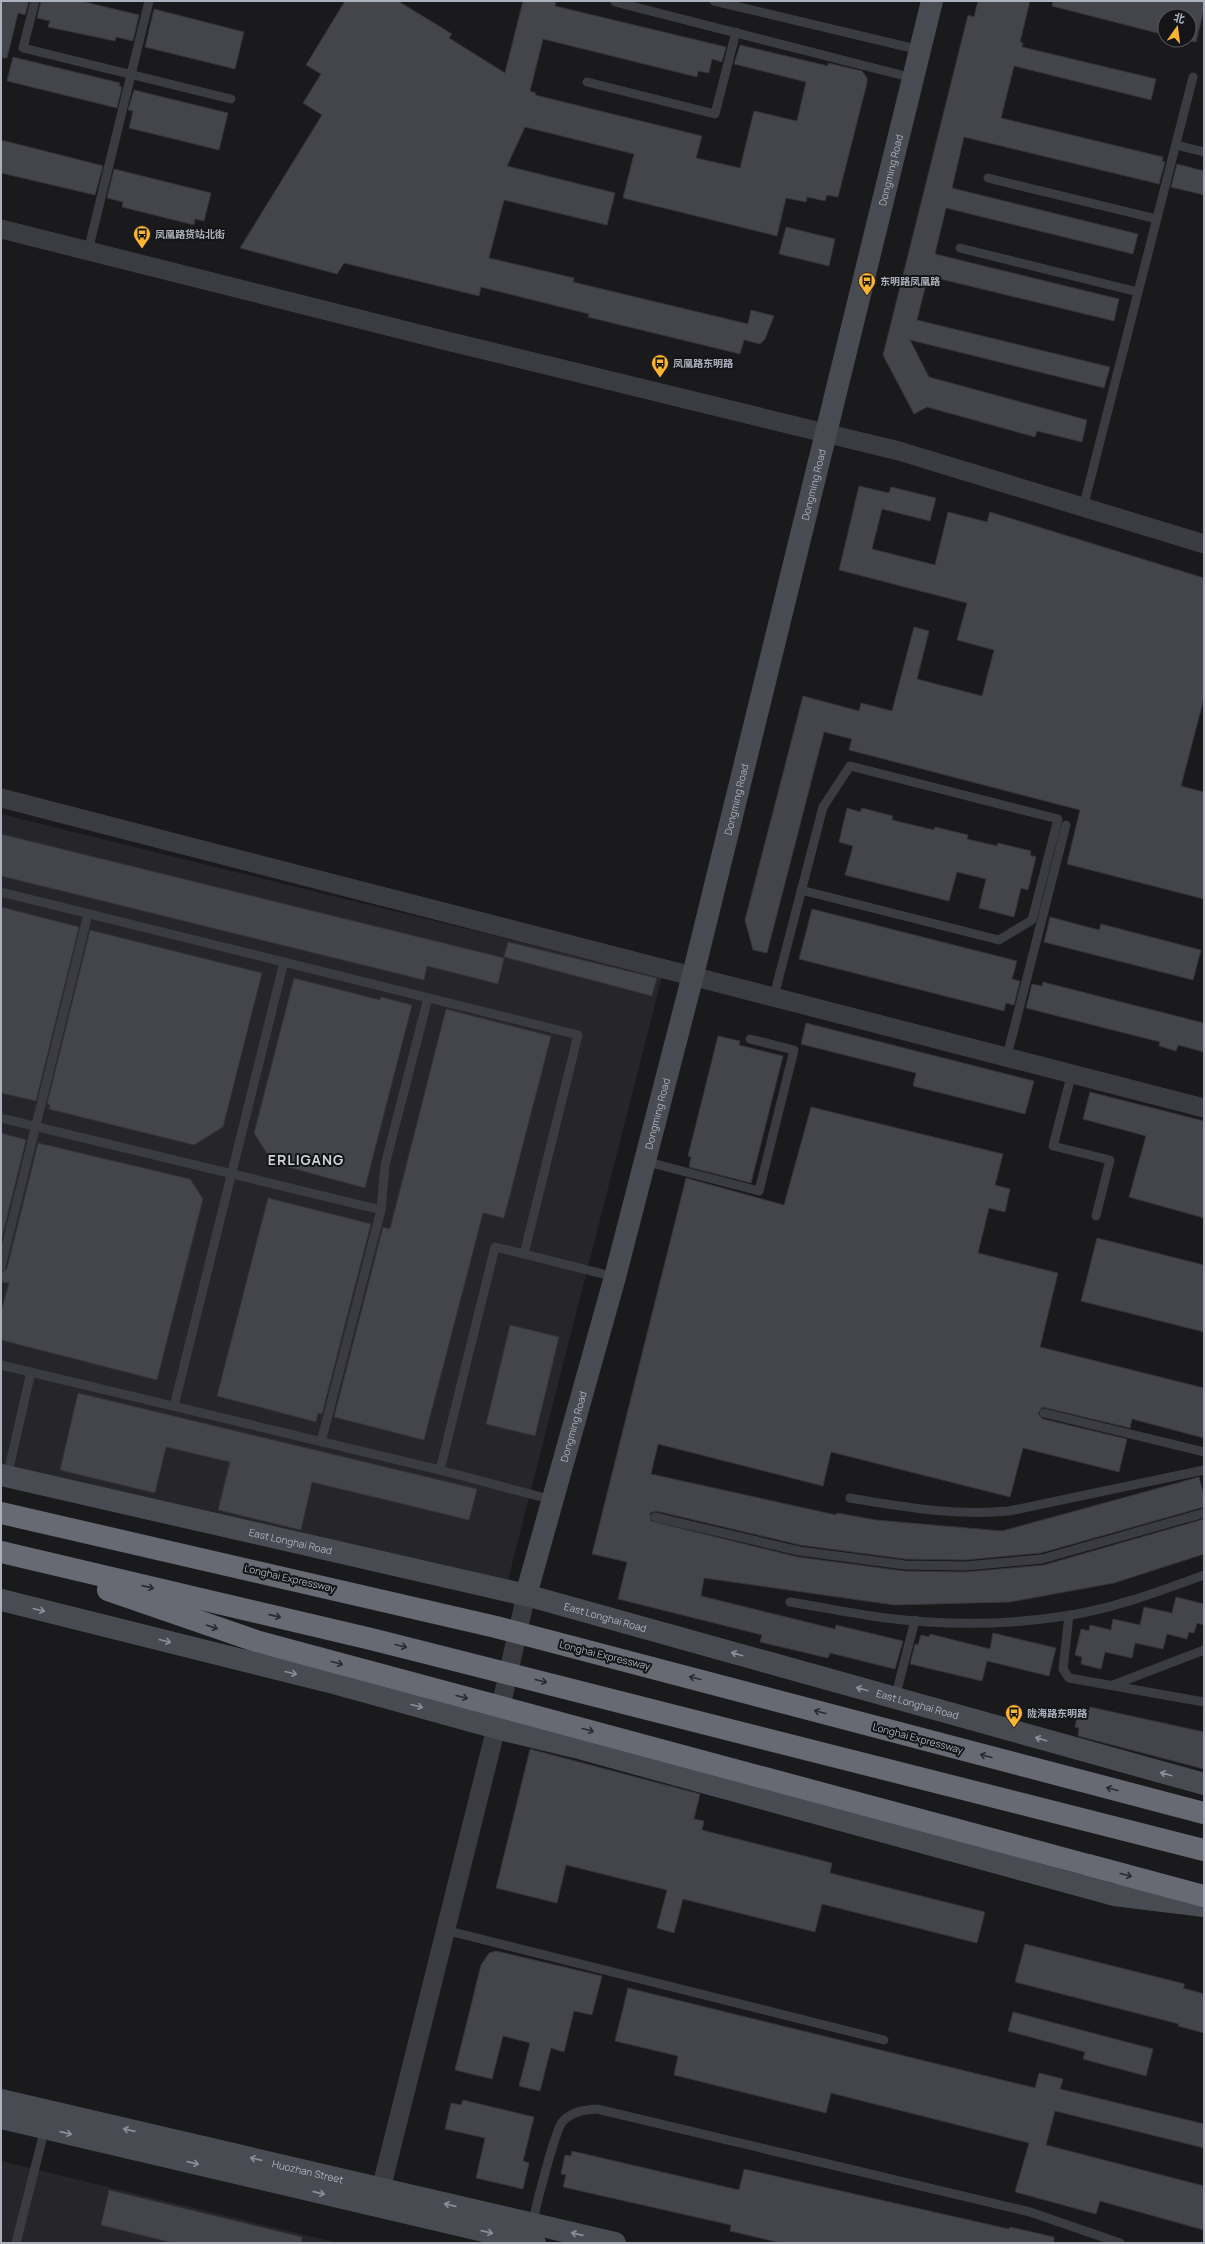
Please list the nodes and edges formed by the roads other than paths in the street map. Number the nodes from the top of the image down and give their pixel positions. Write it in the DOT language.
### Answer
graph roads {
  1 [pos="35,1"];
  2 [pos="149,1"];
  3 [pos="714,1"];
  4 [pos="932,1"];
  5 [pos="615,2"];
  6 [pos="736,32"];
  7 [pos="920,50"];
  8 [pos="131,74"];
  9 [pos="1193,77"];
  10 [pos="913,78"];
  11 [pos="587,82"];
  12 [pos="230,98"];
  13 [pos="1176,145"];
  14 [pos="1204,152"];
  15 [pos="988,178"];
  16 [pos="1157,219"];
  17 [pos="1,229"];
  18 [pos="960,248"];
  19 [pos="88,250"];
  20 [pos="1138,292"];
  21 [pos="826,434"];
  22 [pos="1083,508"];
  23 [pos="1204,544"];
  24 [pos="1,798"];
  25 [pos="1066,825"];
  26 [pos="802,890"];
  27 [pos="1,892"];
  28 [pos="88,914"];
  29 [pos="284,962"];
  30 [pos="693,975"];
  31 [pos="774,996"];
  32 [pos="428,998"];
  33 [pos="750,1039"];
  34 [pos="1007,1056"];
  35 [pos="1072,1073"];
  36 [pos="1204,1108"];
  37 [pos="1,1118"];
  38 [pos="36,1127"];
  39 [pos="644,1161"];
  40 [pos="232,1174"];
  41 [pos="380,1210"];
  42 [pos="1096,1216"];
  43 [pos="524,1254"];
  44 [pos="1,1267"];
  45 [pos="615,1277"];
  46 [pos="1,1365"];
  47 [pos="31,1372"];
  48 [pos="174,1406"];
  49 [pos="1044,1413"];
  50 [pos="321,1442"];
  51 [pos="1204,1452"];
  52 [pos="440,1470"];
  53 [pos="1204,1470"];
  54 [pos="4,1476"];
  55 [pos="850,1498"];
  56 [pos="554,1500"];
  57 [pos="1,1513"];
  58 [pos="1204,1513"];
  59 [pos="655,1517"];
  60 [pos="9,1554"];
  61 [pos="1204,1575"];
  62 [pos="526,1595"];
  63 [pos="1,1600"];
  64 [pos="790,1602"];
  65 [pos="1070,1615"];
  66 [pos="915,1620"];
  67 [pos="1204,1650"];
  68 [pos="1112,1685"];
  69 [pos="895,1698"];
  70 [pos="1204,1702"];
  71 [pos="496,1728"];
  72 [pos="1204,1784"];
  73 [pos="1204,1813"];
  74 [pos="1204,1850"];
  75 [pos="1204,1896"];
  76 [pos="1204,1906"];
  77 [pos="445,1930"];
  78 [pos="884,2040"];
  79 [pos="1,2100"];
  80 [pos="1,2118"];
  81 [pos="45,2128"];
  82 [pos="381,2189"];
  83 [pos="533,2233"];
  84 [pos="16,2243"];
  85 [pos="615,2243"];
  86 [pos="1120,2243"];
  1 -- 8 [label="lane"];
  2 -- 8 [label="lane"];
  3 -- 7 [label="lane"];
  4 -- 7 [label="street, Dongming Road"];
  5 -- 6 [label="lane"];
  6 -- 10 [label="lane"];
  6 -- 11 [label="lane"];
  7 -- 10 [label="street, Dongming Road"];
  8 -- 12 [label="lane"];
  8 -- 19 [label="lane"];
  9 -- 13 [label="lane"];
  10 -- 21 [label="street, Dongming Road"];
  13 -- 14 [label="lane"];
  13 -- 16 [label="lane"];
  15 -- 16 [label="lane"];
  16 -- 20 [label="lane"];
  17 -- 19 [label="street"];
  18 -- 20 [label="lane"];
  19 -- 21 [label="street"];
  20 -- 22 [label="lane"];
  21 -- 22 [label="street"];
  21 -- 30 [label="street, Dongming Road"];
  22 -- 23 [label="street"];
  24 -- 30 [label="street"];
  25 -- 34 [label="lane"];
  26 -- 26 [label="lane"];
  26 -- 31 [label="lane"];
  27 -- 28 [label="lane"];
  28 -- 29 [label="lane"];
  28 -- 38 [label="lane"];
  29 -- 32 [label="lane"];
  29 -- 40 [label="lane"];
  30 -- 31 [label="street"];
  30 -- 39 [label="street, Dongming Road"];
  31 -- 34 [label="street"];
  32 -- 41 [label="lane"];
  32 -- 43 [label="lane"];
  33 -- 39 [label="lane"];
  34 -- 35 [label="street"];
  35 -- 36 [label="street"];
  35 -- 42 [label="lane"];
  37 -- 38 [label="lane"];
  38 -- 40 [label="lane"];
  38 -- 44 [label="lane"];
  39 -- 45 [label="street, Dongming Road"];
  40 -- 41 [label="lane"];
  40 -- 48 [label="lane"];
  41 -- 50 [label="lane"];
  43 -- 45 [label="lane"];
  43 -- 52 [label="lane"];
  45 -- 56 [label="street, Dongming Road"];
  46 -- 47 [label="lane"];
  47 -- 48 [label="lane"];
  47 -- 54 [label="lane"];
  48 -- 50 [label="lane"];
  49 -- 51 [label="lane"];
  50 -- 52 [label="lane"];
  52 -- 56 [label="lane"];
  53 -- 55 [label="lane"];
  54 -- 62 [label="street, East Longhai Road"];
  56 -- 62 [label="street, Dongming Road"];
  73 -- 57 [label="highway, Longhai Expressway, one-way, bridge"];
  58 -- 59 [label="lane"];
  60 -- 74 [label="highway, one-way, bridge"];
  60 -- 75 [label="highway, one-way, bridge"];
  61 -- 65 [label="lane"];
  69 -- 62 [label="street, East Longhai Road, one-way"];
  62 -- 71 [label="street"];
  63 -- 71 [label="street, one-way"];
  64 -- 66 [label="lane"];
  65 -- 66 [label="lane"];
  65 -- 68 [label="lane"];
  66 -- 69 [label="lane"];
  67 -- 68 [label="lane"];
  68 -- 70 [label="lane"];
  72 -- 69 [label="street, East Longhai Road, one-way"];
  71 -- 76 [label="street"];
  71 -- 77 [label="street"];
  77 -- 78 [label="lane"];
  77 -- 82 [label="street"];
  82 -- 79 [label="street, Huozhan Street, one-way"];
  80 -- 81 [label="street, Huozhan Street"];
  81 -- 83 [label="street, Huozhan Street, one-way"];
  81 -- 84 [label="lane"];
  83 -- 82 [label="street, Huozhan Street, one-way"];
  85 -- 83 [label="street, Huozhan Street, one-way"];
  83 -- 86 [label="lane"];
}
